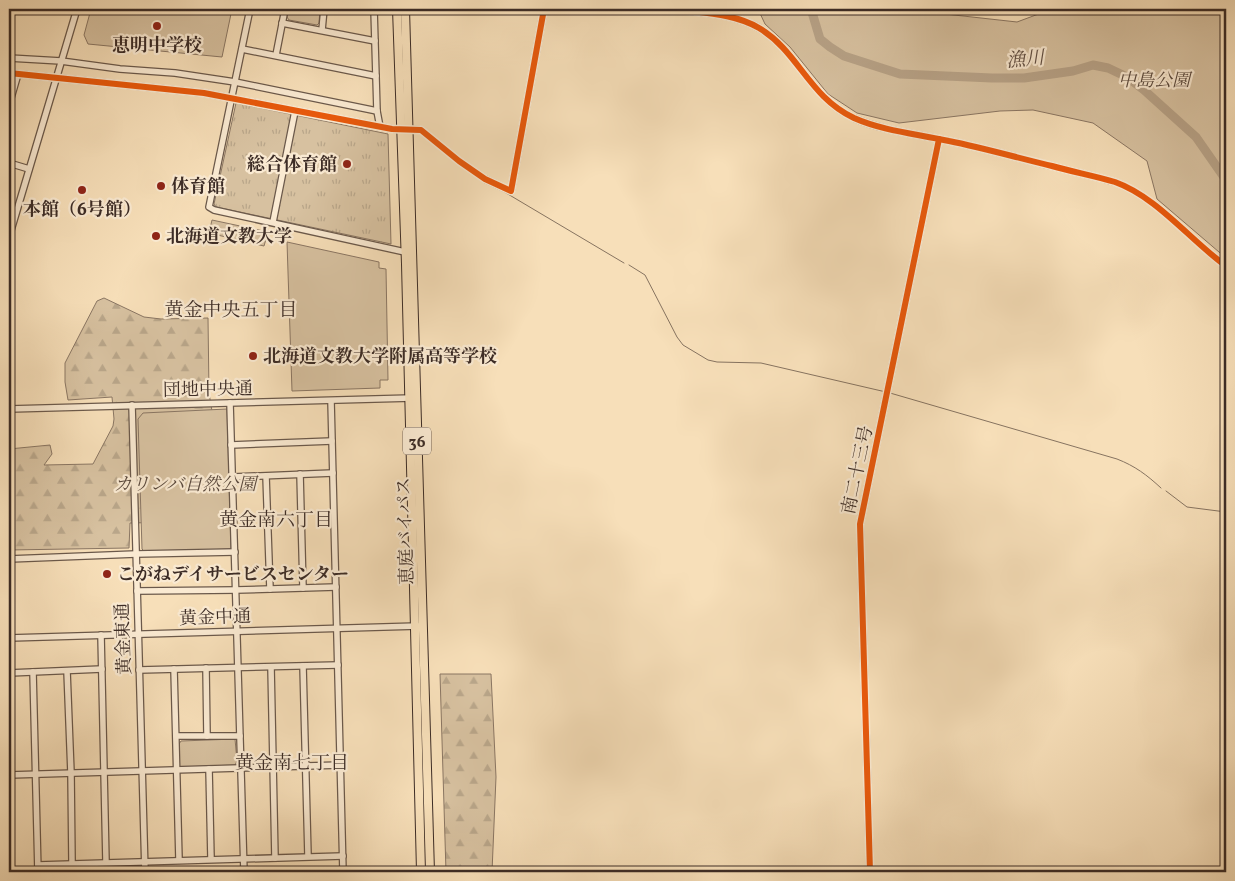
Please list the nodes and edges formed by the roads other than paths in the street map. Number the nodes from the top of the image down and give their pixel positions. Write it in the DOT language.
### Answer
graph roads {
  1 [pos="77,9"];
  2 [pos="250,9"];
  3 [pos="285,9"];
  4 [pos="324,9"];
  5 [pos="374,9"];
  6 [pos="397,9"];
  7 [pos="405,9"];
  8 [pos="544,9"];
  9 [pos="674,9"];
  10 [pos="282,23"];
  11 [pos="322,30"];
  12 [pos="375,42"];
  13 [pos="242,49"];
  14 [pos="276,55"];
  15 [pos="9,58"];
  16 [pos="61,61"];
  17 [pos="9,73"];
  18 [pos="18,74"];
  19 [pos="376,76"];
  20 [pos="57,77"];
  21 [pos="235,82"];
  22 [pos="232,99"];
  23 [pos="9,105"];
  24 [pos="295,111"];
  25 [pos="377,111"];
  26 [pos="380,127"];
  27 [pos="405,130"];
  28 [pos="940,139"];
  29 [pos="9,163"];
  30 [pos="29,169"];
  31 [pos="274,222"];
  32 [pos="9,235"];
  33 [pos="405,252"];
  34 [pos="1226,266"];
  35 [pos="413,398"];
  36 [pos="331,400"];
  37 [pos="230,404"];
  38 [pos="132,406"];
  39 [pos="9,409"];
  40 [pos="332,441"];
  41 [pos="231,445"];
  42 [pos="333,473"];
  43 [pos="300,474"];
  44 [pos="266,476"];
  45 [pos="233,477"];
  46 [pos="235,552"];
  47 [pos="136,554"];
  48 [pos="9,559"];
  49 [pos="336,587"];
  50 [pos="303,588"];
  51 [pos="270,589"];
  52 [pos="236,590"];
  53 [pos="137,591"];
  54 [pos="419,626"];
  55 [pos="337,629"];
  56 [pos="237,632"];
  57 [pos="138,634"];
  58 [pos="101,635"];
  59 [pos="9,638"];
  60 [pos="338,665"];
  61 [pos="303,666"];
  62 [pos="271,667"];
  63 [pos="206,668"];
  64 [pos="238,668"];
  65 [pos="102,669"];
  66 [pos="174,669"];
  67 [pos="67,670"];
  68 [pos="139,670"];
  69 [pos="32,672"];
  70 [pos="9,673"];
  71 [pos="176,736"];
  72 [pos="207,736"];
  73 [pos="240,736"];
  74 [pos="341,765"];
  75 [pos="306,766"];
  76 [pos="274,767"];
  77 [pos="241,768"];
  78 [pos="209,769"];
  79 [pos="176,770"];
  80 [pos="142,771"];
  81 [pos="71,772"];
  82 [pos="103,772"];
  83 [pos="9,774"];
  84 [pos="36,774"];
  85 [pos="308,856"];
  86 [pos="343,856"];
  87 [pos="276,858"];
  88 [pos="211,859"];
  89 [pos="244,859"];
  90 [pos="179,860"];
  91 [pos="144,861"];
  92 [pos="106,862"];
  93 [pos="72,863"];
  94 [pos="38,865"];
  95 [pos="38,872"];
  96 [pos="145,872"];
  97 [pos="244,872"];
  98 [pos="343,872"];
  99 [pos="421,872"];
  100 [pos="430,872"];
  101 [pos="870,872"];
  1 -- 16 [label="street"];
  2 -- 13 [label="street"];
  3 -- 10 [label="street"];
  4 -- 11 [label="street"];
  5 -- 12 [label="street"];
  6 -- 27 [label="highway, 恵庭バイパス / 36"];
  7 -- 27 [label="highway, 恵庭バイパス / 36"];
  8 -- 27 [label="street"];
  9 -- 28 [label="street"];
  10 -- 11 [label="street"];
  10 -- 14 [label="street"];
  11 -- 12 [label="street"];
  12 -- 19 [label="street"];
  13 -- 14 [label="street"];
  13 -- 21 [label="street"];
  14 -- 19 [label="street"];
  15 -- 16 [label="street"];
  16 -- 20 [label="street"];
  16 -- 21 [label="street"];
  17 -- 18 [label="street"];
  18 -- 20 [label="street"];
  18 -- 23 [label="street"];
  19 -- 25 [label="street"];
  20 -- 22 [label="street"];
  20 -- 30 [label="street"];
  21 -- 22 [label="street"];
  21 -- 25 [label="street"];
  22 -- 24 [label="street"];
  22 -- 31 [label="street"];
  24 -- 26 [label="street"];
  24 -- 31 [label="street"];
  25 -- 26 [label="street"];
  26 -- 27 [label="street"];
  27 -- 33 [label="highway, 恵庭バイパス / 36"];
  27 -- 35 [label="highway, 恵庭バイパス / 36"];
  28 -- 34 [label="street"];
  28 -- 101 [label="street, 南二十三号"];
  29 -- 30 [label="street"];
  30 -- 32 [label="street"];
  31 -- 33 [label="street"];
  33 -- 35 [label="highway, 恵庭バイパス / 36"];
  35 -- 36 [label="street, 団地中央通"];
  35 -- 54 [label="highway, 恵庭バイパス / 36"];
  36 -- 37 [label="street, 団地中央通"];
  36 -- 40 [label="street"];
  37 -- 38 [label="street, 団地中央通"];
  37 -- 41 [label="street"];
  38 -- 39 [label="street, 団地中央通"];
  38 -- 47 [label="street, 黄金東通"];
  40 -- 41 [label="street"];
  40 -- 42 [label="street"];
  41 -- 45 [label="street"];
  42 -- 43 [label="street"];
  42 -- 49 [label="street"];
  43 -- 44 [label="street"];
  43 -- 50 [label="street"];
  44 -- 45 [label="street"];
  44 -- 51 [label="street"];
  45 -- 46 [label="street"];
  46 -- 47 [label="street"];
  46 -- 52 [label="street"];
  47 -- 48 [label="street"];
  47 -- 53 [label="street, 黄金東通"];
  49 -- 50 [label="street"];
  49 -- 55 [label="street"];
  50 -- 51 [label="street"];
  51 -- 52 [label="street"];
  52 -- 53 [label="street"];
  52 -- 56 [label="street"];
  53 -- 57 [label="street, 黄金東通"];
  54 -- 55 [label="street, 黄金中通"];
  54 -- 99 [label="highway, 恵庭バイパス / 36"];
  54 -- 100 [label="highway, 恵庭バイパス / 36"];
  55 -- 56 [label="street, 黄金中通"];
  55 -- 60 [label="street"];
  56 -- 57 [label="street, 黄金中通"];
  56 -- 64 [label="street"];
  57 -- 58 [label="street, 黄金中通"];
  57 -- 68 [label="street, 黄金東通"];
  58 -- 59 [label="street, 黄金中通"];
  58 -- 65 [label="street"];
  60 -- 61 [label="street"];
  60 -- 74 [label="street"];
  61 -- 62 [label="street"];
  61 -- 75 [label="street"];
  62 -- 64 [label="street"];
  62 -- 76 [label="street"];
  63 -- 64 [label="street"];
  63 -- 66 [label="street"];
  63 -- 72 [label="street"];
  64 -- 73 [label="street"];
  65 -- 67 [label="street"];
  65 -- 82 [label="street"];
  66 -- 68 [label="street"];
  66 -- 71 [label="street"];
  67 -- 69 [label="street"];
  67 -- 81 [label="street"];
  68 -- 80 [label="street, 黄金東通"];
  69 -- 70 [label="street"];
  69 -- 84 [label="street"];
  71 -- 72 [label="street"];
  71 -- 79 [label="street"];
  72 -- 73 [label="street"];
  73 -- 77 [label="street"];
  74 -- 75 [label="street"];
  74 -- 86 [label="street"];
  75 -- 76 [label="street"];
  75 -- 85 [label="street"];
  76 -- 77 [label="street"];
  76 -- 87 [label="street"];
  77 -- 78 [label="street"];
  77 -- 89 [label="street"];
  78 -- 79 [label="street"];
  78 -- 88 [label="street"];
  79 -- 80 [label="street"];
  79 -- 90 [label="street"];
  80 -- 82 [label="street"];
  80 -- 91 [label="street, 黄金東通"];
  81 -- 82 [label="street"];
  81 -- 84 [label="street"];
  81 -- 93 [label="street"];
  82 -- 92 [label="street"];
  83 -- 84 [label="street"];
  84 -- 94 [label="street"];
  85 -- 86 [label="street"];
  85 -- 87 [label="street"];
  86 -- 98 [label="street"];
  87 -- 89 [label="street"];
  88 -- 89 [label="street"];
  88 -- 90 [label="street"];
  89 -- 97 [label="street"];
  90 -- 91 [label="street"];
  91 -- 92 [label="street"];
  91 -- 96 [label="street, 黄金東通"];
  92 -- 93 [label="street"];
  93 -- 94 [label="street"];
  94 -- 95 [label="street"];
}
